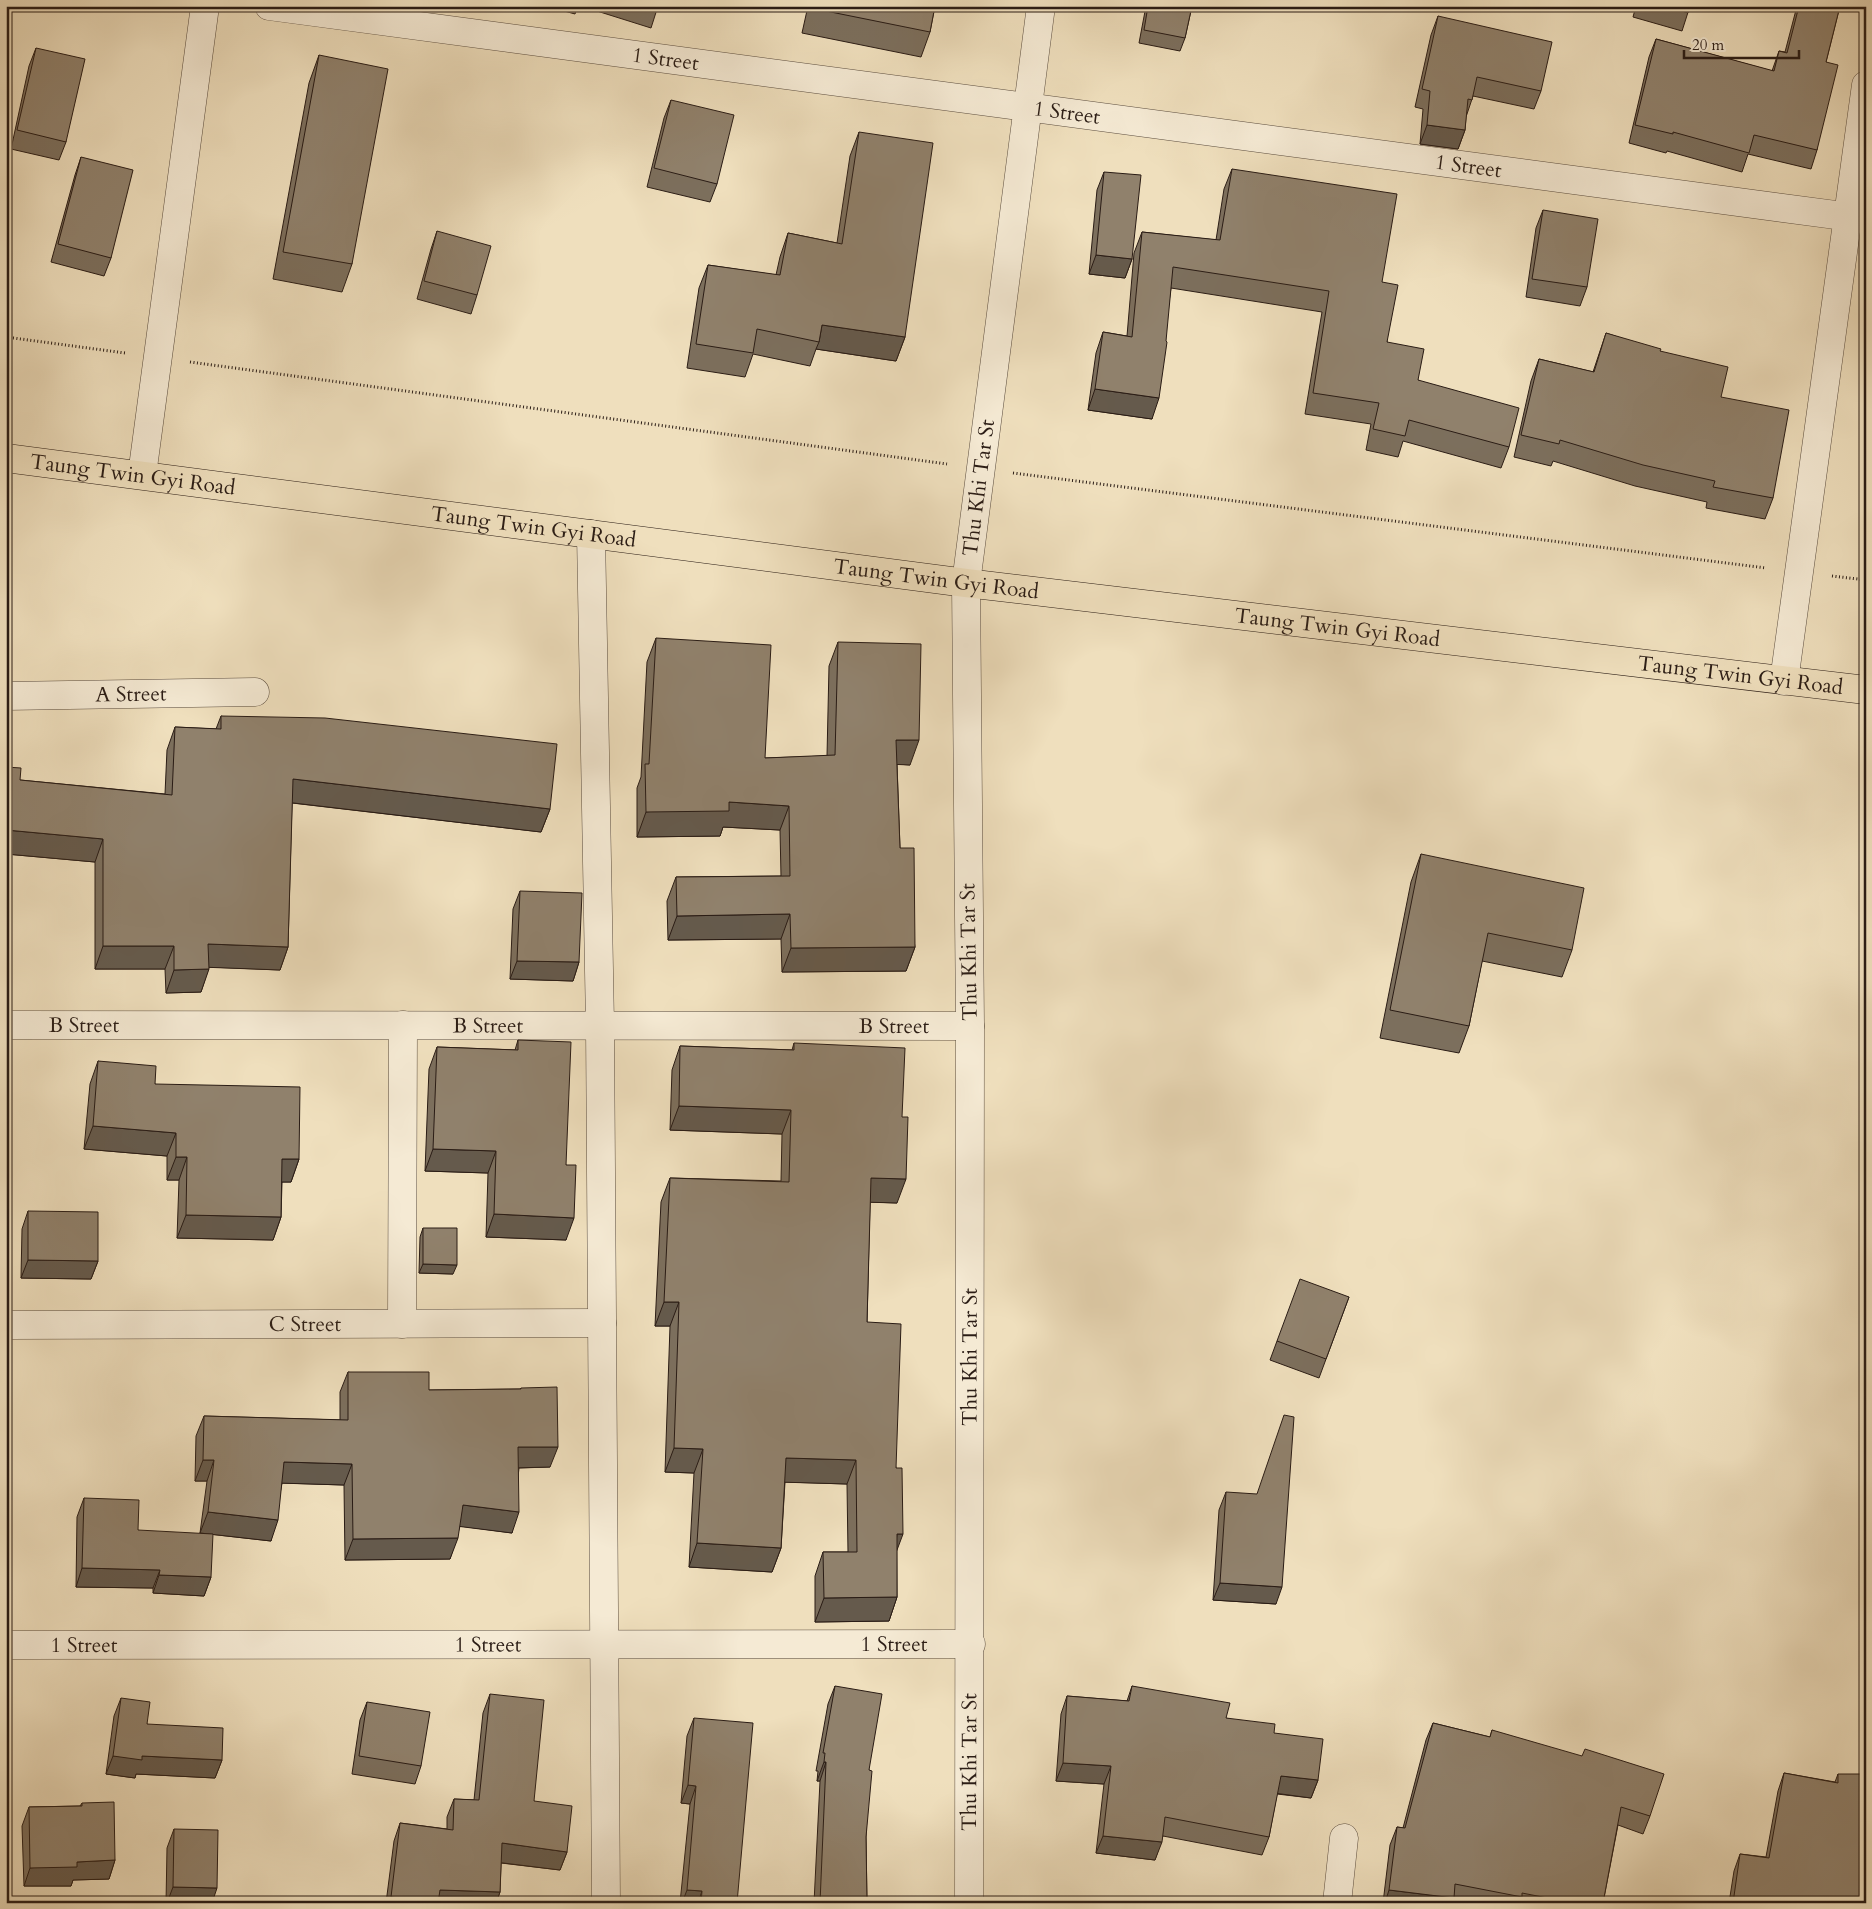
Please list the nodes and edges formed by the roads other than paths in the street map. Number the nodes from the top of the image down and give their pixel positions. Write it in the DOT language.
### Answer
graph roads {
  1 [pos="205,6"];
  2 [pos="269,6"];
  3 [pos="1041,6"];
  4 [pos="1866,85"];
  5 [pos="1028,107"];
  6 [pos="1857,218"];
  7 [pos="6,458"];
  8 [pos="142,475"];
  9 [pos="591,534"];
  10 [pos="966,583"];
  11 [pos="1784,681"];
  12 [pos="1866,690"];
  13 [pos="255,692"];
  14 [pos="6,696"];
  15 [pos="6,1025"];
  16 [pos="403,1025"];
  17 [pos="600,1025"];
  18 [pos="970,1026"];
  19 [pos="602,1323"];
  20 [pos="402,1324"];
  21 [pos="6,1325"];
  22 [pos="604,1644"];
  23 [pos="970,1644"];
  24 [pos="6,1645"];
  25 [pos="1344,1838"];
  26 [pos="606,1903"];
  27 [pos="969,1903"];
  28 [pos="1337,1903"];
  1 -- 8 [label="street"];
  2 -- 5 [label="street, 1 Street"];
  3 -- 5 [label="street, Thu Khi Tar St"];
  4 -- 6 [label="street"];
  5 -- 6 [label="street, 1 Street"];
  5 -- 10 [label="street, Thu Khi Tar St"];
  6 -- 11 [label="street"];
  7 -- 8 [label="highway, Taung Twin Gyi Road"];
  8 -- 9 [label="highway, Taung Twin Gyi Road"];
  9 -- 10 [label="highway, Taung Twin Gyi Road"];
  9 -- 17 [label="street"];
  10 -- 11 [label="highway, Taung Twin Gyi Road"];
  10 -- 18 [label="street, Thu Khi Tar St"];
  11 -- 12 [label="highway, Taung Twin Gyi Road"];
  13 -- 14 [label="street, A Street"];
  15 -- 16 [label="street, B Street"];
  16 -- 17 [label="street, B Street"];
  16 -- 20 [label="street"];
  17 -- 18 [label="street, B Street"];
  17 -- 19 [label="street"];
  18 -- 23 [label="street, Thu Khi Tar St"];
  19 -- 20 [label="street, C Street"];
  19 -- 22 [label="street"];
  20 -- 21 [label="street, C Street"];
  22 -- 23 [label="street, 1 Street"];
  22 -- 24 [label="street, 1 Street"];
  22 -- 26 [label="street"];
  23 -- 27 [label="street, Thu Khi Tar St"];
  25 -- 28 [label="street"];
}
